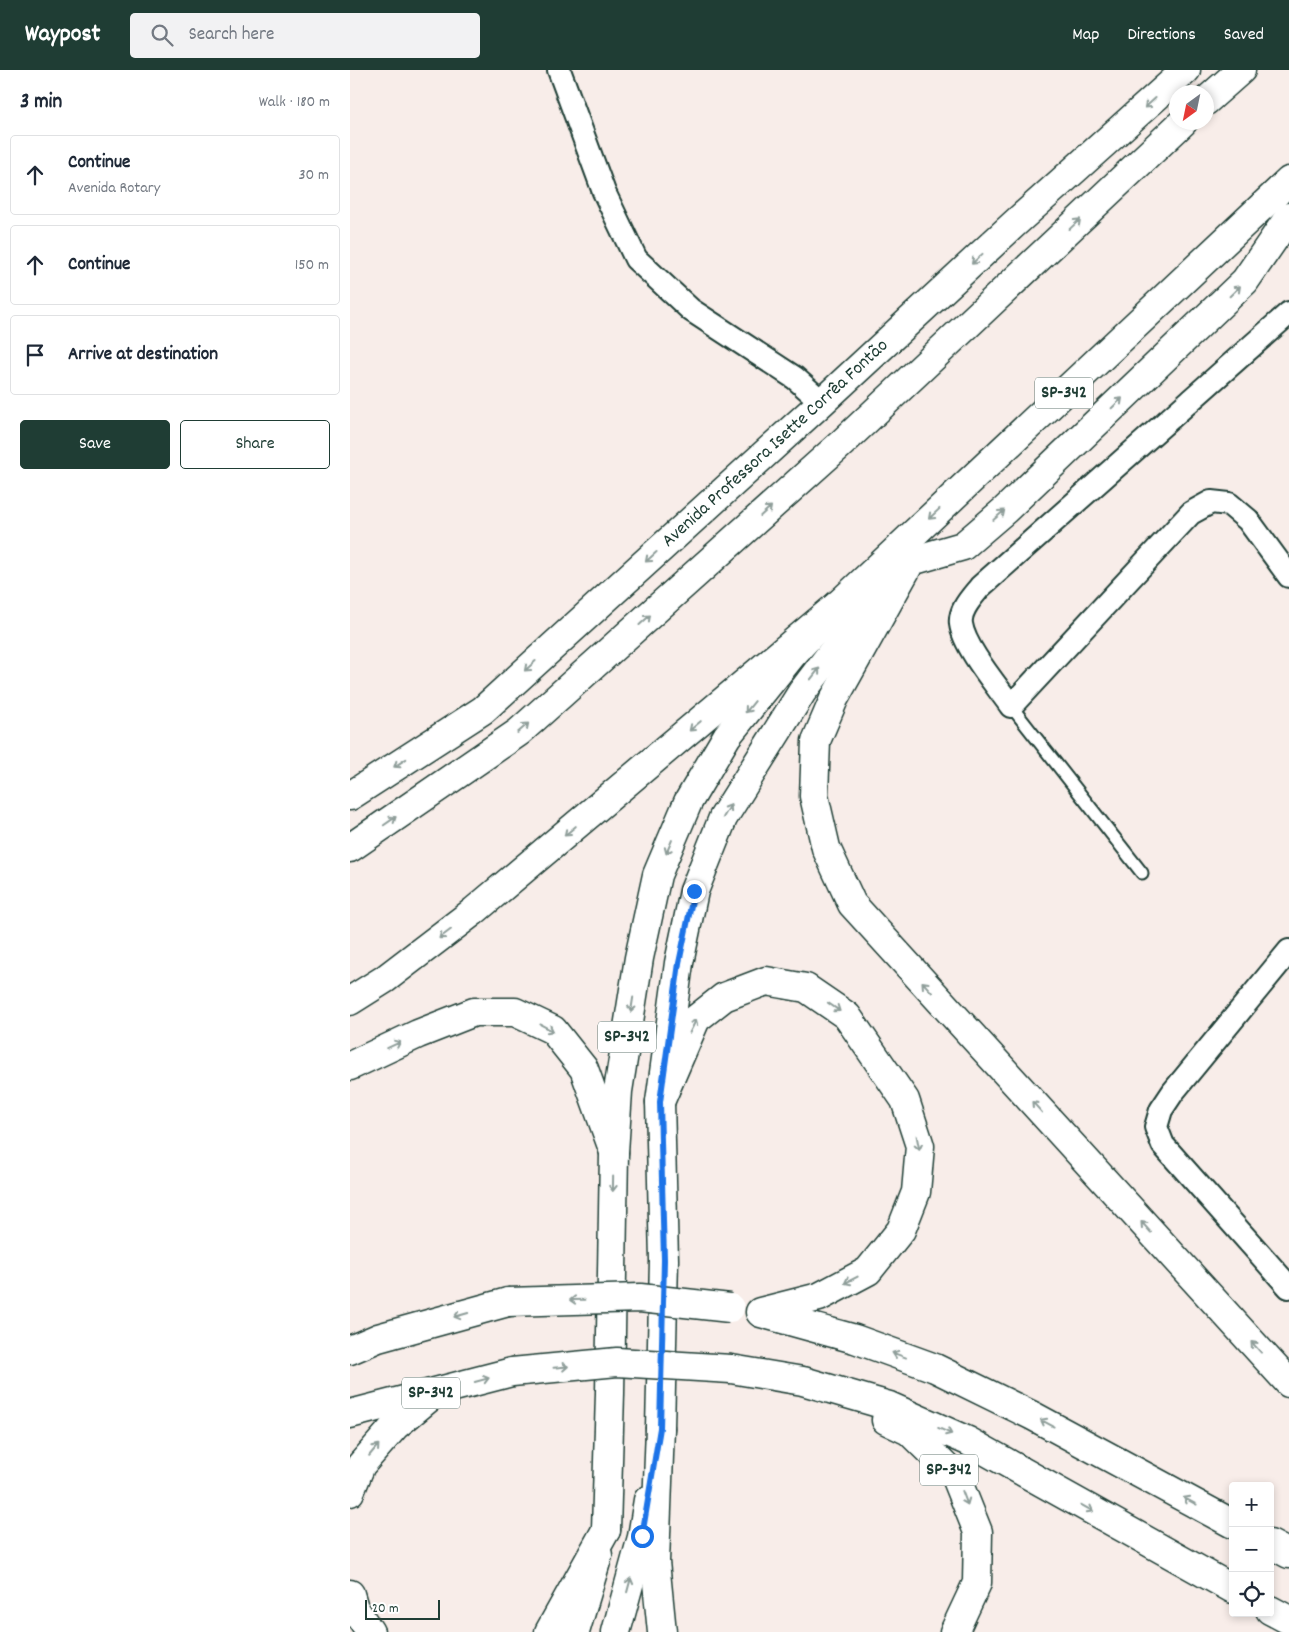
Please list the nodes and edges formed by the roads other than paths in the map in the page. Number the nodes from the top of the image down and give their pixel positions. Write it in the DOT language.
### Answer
graph roads {
  1 [pos="559,70"];
  2 [pos="1241,70"];
  3 [pos="1175,79"];
  4 [pos="1214,94"];
  5 [pos="1175,130"];
  6 [pos="1289,181"];
  7 [pos="1289,198"];
  8 [pos="1289,217"];
  9 [pos="1013,225"];
  10 [pos="1040,257"];
  11 [pos="1289,313"];
  12 [pos="822,402"];
  13 [pos="911,561"];
  14 [pos="1289,576"];
  15 [pos="839,604"];
  16 [pos="1011,706"];
  17 [pos="350,796"];
  18 [pos="350,848"];
  19 [pos="1142,873"];
  20 [pos="1289,951"];
  21 [pos="350,1001"];
  22 [pos="350,1066"];
  23 [pos="660,1102"];
  24 [pos="614,1152"];
  25 [pos="1289,1287"];
  26 [pos="760,1312"];
  27 [pos="350,1350"];
  28 [pos="803,1381"];
  29 [pos="1289,1383"];
  30 [pos="437,1392"];
  31 [pos="350,1414"];
  32 [pos="660,1428"];
  33 [pos="350,1492"];
  34 [pos="1229,1522"];
  35 [pos="606,1530"];
  36 [pos="1274,1546"];
  37 [pos="1289,1554"];
  38 [pos="1229,1587"];
  39 [pos="350,1594"];
  40 [pos="1274,1612"];
  41 [pos="1289,1620"];
  42 [pos="370,1632"];
  43 [pos="549,1632"];
  44 [pos="575,1632"];
  45 [pos="616,1632"];
  46 [pos="662,1632"];
  47 [pos="954,1632"];
  1 -- 12 [label="street"];
  2 -- 4 [label="main road"];
  3 -- 9 [label="main road, Avenida Professora Isette Corrêa Fontão, one-way"];
  10 -- 5 [label="main road, one-way"];
  6 -- 15 [label="main road, SP-342, one-way"];
  7 -- 13 [label="main road, SP-342"];
  13 -- 8 [label="main road, one-way"];
  9 -- 10 [label="main road"];
  9 -- 12 [label="main road, Avenida Professora Isette Corrêa Fontão, one-way"];
  18 -- 10 [label="main road, one-way"];
  11 -- 16 [label="street"];
  12 -- 17 [label="main road, Avenida Professora Isette Corrêa Fontão, one-way"];
  23 -- 13 [label="main road, SP-342, one-way"];
  29 -- 13 [label="main road, one-way"];
  14 -- 16 [label="street"];
  15 -- 21 [label="main road, one-way"];
  15 -- 24 [label="main road, SP-342, one-way"];
  16 -- 19 [label="lane"];
  20 -- 25 [label="street"];
  22 -- 24 [label="main road, one-way"];
  23 -- 26 [label="main road, one-way"];
  23 -- 32 [label="main road, SP-342"];
  24 -- 35 [label="main road, SP-342, one-way"];
  26 -- 27 [label="main road, one-way, bridge"];
  34 -- 26 [label="main road, one-way"];
  30 -- 28 [label="main road, SP-342, one-way, bridge"];
  28 -- 38 [label="main road, one-way"];
  28 -- 47 [label="main road, SP-342, one-way"];
  30 -- 31 [label="main road, SP-342"];
  33 -- 30 [label="main road, one-way"];
  45 -- 32 [label="main road, one-way"];
  32 -- 46 [label="main road, SP-342"];
  35 -- 43 [label="main road"];
  35 -- 44 [label="main road"];
  36 -- 37 [label="main road"];
  39 -- 42 [label="main road"];
  40 -- 41 [label="main road"];
}
